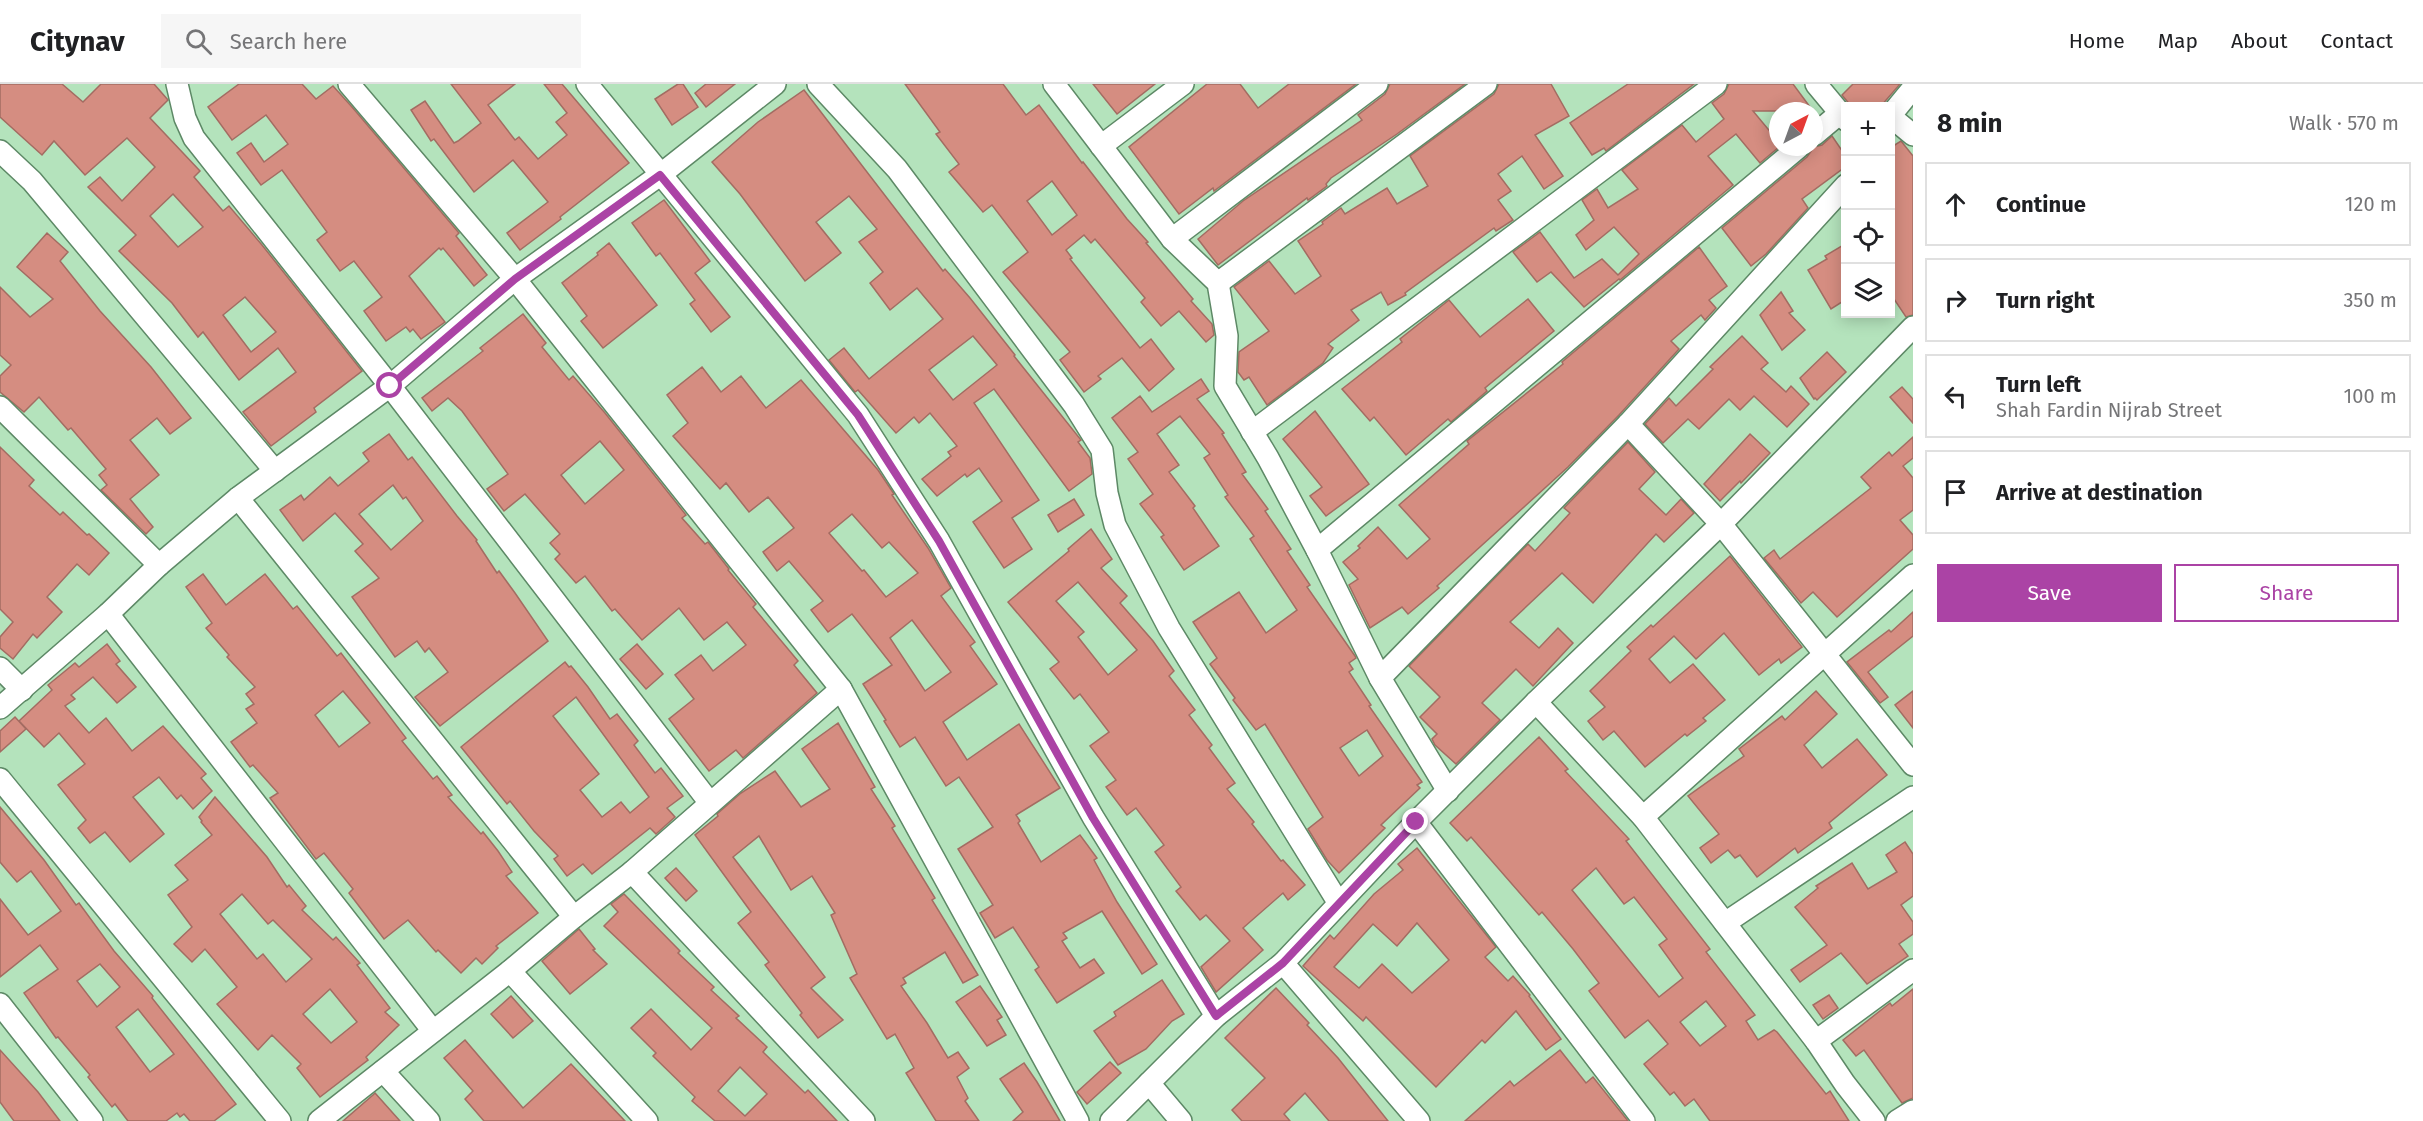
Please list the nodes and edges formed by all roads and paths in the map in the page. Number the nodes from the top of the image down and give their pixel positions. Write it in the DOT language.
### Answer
graph roads {
  1 [pos="177,84"];
  2 [pos="350,84"];
  3 [pos="587,84"];
  4 [pos="775,84"];
  5 [pos="818,84"];
  6 [pos="1054,84"];
  7 [pos="1183,84"];
  8 [pos="1377,84"];
  9 [pos="1486,84"];
  10 [pos="1716,84"];
  11 [pos="1816,84"];
  12 [pos="1913,88"];
  13 [pos="1841,116"];
  14 [pos="1841,118"];
  15 [pos="1823,129"];
  16 [pos="1913,135"];
  17 [pos="1101,146"];
  18 [pos="0,151"];
  19 [pos="1788,156"];
  20 [pos="660,175"];
  21 [pos="1841,189"];
  22 [pos="1172,238"];
  23 [pos="515,279"];
  24 [pos="1218,283"];
  25 [pos="1913,327"];
  26 [pos="390,386"];
  27 [pos="0,407"];
  28 [pos="1628,424"];
  29 [pos="1252,432"];
  30 [pos="275,471"];
  31 [pos="238,498"];
  32 [pos="1721,524"];
  33 [pos="1317,550"];
  34 [pos="159,564"];
  35 [pos="1913,575"];
  36 [pos="108,614"];
  37 [pos="1826,655"];
  38 [pos="0,668"];
  39 [pos="1380,678"];
  40 [pos="841,689"];
  41 [pos="22,690"];
  42 [pos="1536,702"];
  43 [pos="0,708"];
  44 [pos="1913,765"];
  45 [pos="0,779"];
  46 [pos="1448,791"];
  47 [pos="1913,797"];
  48 [pos="710,803"];
  49 [pos="1643,817"];
  50 [pos="1416,822"];
  51 [pos="632,872"];
  52 [pos="1338,902"];
  53 [pos="574,917"];
  54 [pos="1725,923"];
  55 [pos="1283,963"];
  56 [pos="1913,970"];
  57 [pos="510,971"];
  58 [pos="0,1004"];
  59 [pos="1216,1016"];
  60 [pos="434,1031"];
  61 [pos="1816,1041"];
  62 [pos="383,1071"];
  63 [pos="1149,1083"];
  64 [pos="1913,1111"];
  65 [pos="92,1121"];
  66 [pos="280,1121"];
  67 [pos="319,1121"];
  68 [pos="429,1121"];
  69 [pos="647,1121"];
  70 [pos="864,1121"];
  71 [pos="1078,1121"];
  72 [pos="1111,1121"];
  73 [pos="1181,1121"];
  74 [pos="1419,1121"];
  75 [pos="1644,1121"];
  76 [pos="1874,1121"];
  77 [pos="1897,1121"];
  1 -- 26 [label="street"];
  2 -- 23 [label="street"];
  3 -- 20 [label="street"];
  4 -- 20 [label="street"];
  5 -- 52 [label="street"];
  6 -- 17 [label="street"];
  7 -- 17 [label="street"];
  8 -- 22 [label="street"];
  9 -- 24 [label="street"];
  10 -- 29 [label="street"];
  11 -- 13 [label="street"];
  12 -- 16 [label="street"];
  14 -- 15 [label="street"];
  17 -- 22 [label="street"];
  18 -- 30 [label="street"];
  19 -- 33 [label="street"];
  20 -- 23 [label="street"];
  20 -- 59 [label="street"];
  21 -- 28 [label="street"];
  22 -- 24 [label="street"];
  23 -- 26 [label="street"];
  23 -- 40 [label="street"];
  24 -- 29 [label="street"];
  25 -- 32 [label="street"];
  26 -- 30 [label="street"];
  26 -- 48 [label="street"];
  27 -- 34 [label="street"];
  28 -- 32 [label="street"];
  28 -- 39 [label="street"];
  29 -- 33 [label="street"];
  30 -- 31 [label="street"];
  31 -- 34 [label="street"];
  31 -- 53 [label="street"];
  32 -- 37 [label="street"];
  32 -- 42 [label="street"];
  33 -- 39 [label="street"];
  34 -- 36 [label="street"];
  35 -- 37 [label="street"];
  36 -- 41 [label="street"];
  36 -- 60 [label="street"];
  37 -- 44 [label="street"];
  37 -- 49 [label="street"];
  38 -- 41 [label="street"];
  39 -- 46 [label="street"];
  40 -- 48 [label="street"];
  40 -- 71 [label="street"];
  41 -- 43 [label="street"];
  42 -- 46 [label="street"];
  42 -- 49 [label="street"];
  45 -- 66 [label="street"];
  46 -- 50 [label="street"];
  47 -- 54 [label="street"];
  48 -- 51 [label="street"];
  49 -- 54 [label="street"];
  50 -- 52 [label="street"];
  50 -- 75 [label="street"];
  51 -- 53 [label="street"];
  51 -- 70 [label="street"];
  52 -- 55 [label="street"];
  53 -- 57 [label="street"];
  54 -- 61 [label="street"];
  55 -- 59 [label="street"];
  55 -- 74 [label="street"];
  56 -- 61 [label="street"];
  57 -- 60 [label="street"];
  57 -- 69 [label="street"];
  58 -- 65 [label="street"];
  59 -- 63 [label="street"];
  60 -- 62 [label="street"];
  61 -- 76 [label="street"];
  62 -- 67 [label="street"];
  62 -- 68 [label="street"];
  63 -- 72 [label="street"];
  63 -- 73 [label="street"];
  64 -- 77 [label="street"];
}
